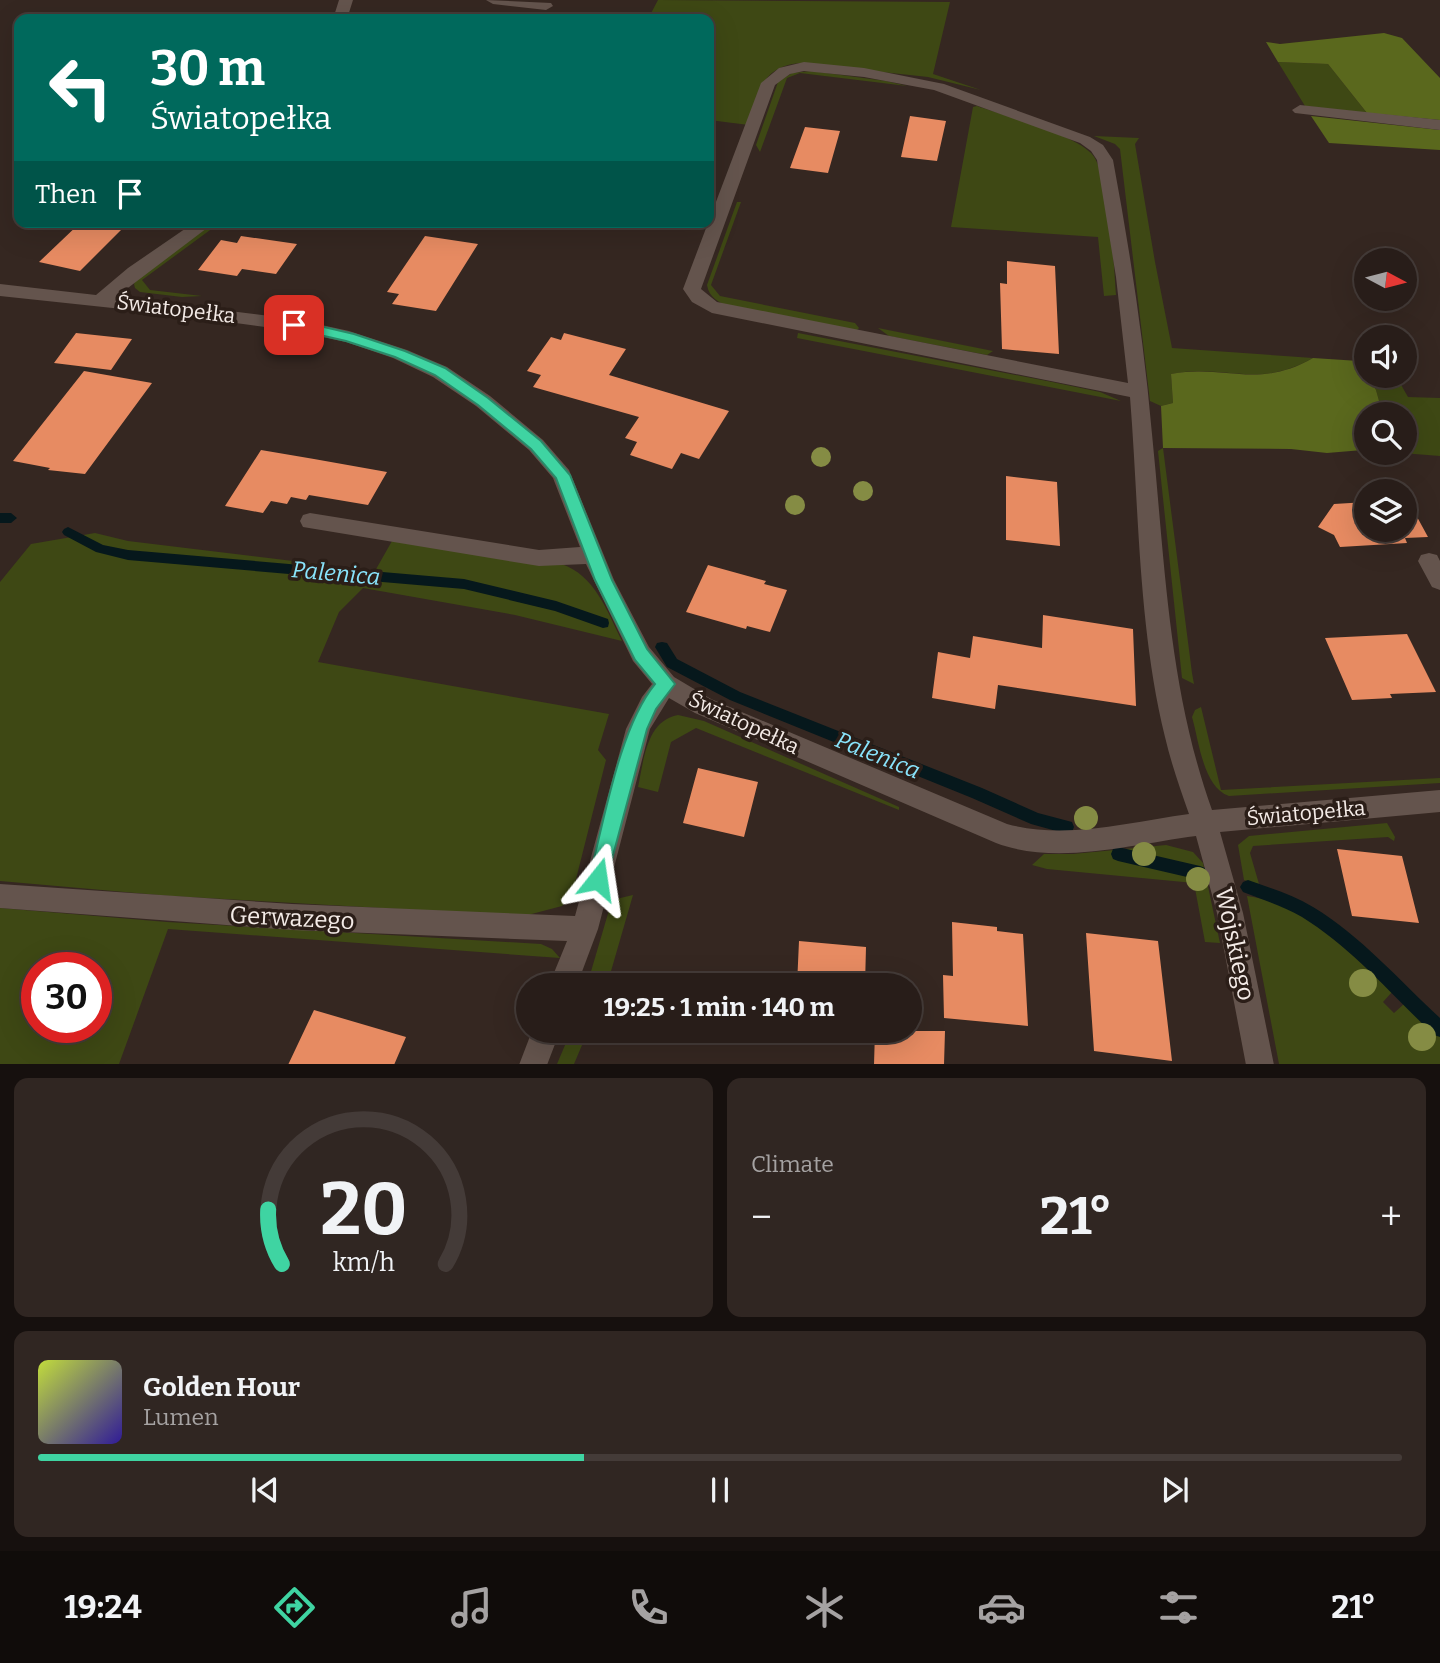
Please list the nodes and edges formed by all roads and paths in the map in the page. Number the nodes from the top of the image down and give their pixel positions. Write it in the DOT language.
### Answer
graph roads {
  1 [pos="493,0"];
  2 [pos="546,6"];
  3 [pos="1300,110"];
  4 [pos="1440,125"];
  5 [pos="198,228"];
  6 [pos="0,290"];
  7 [pos="101,300"];
  8 [pos="1139,392"];
  9 [pos="310,522"];
  10 [pos="593,555"];
  11 [pos="1429,561"];
  12 [pos="1440,581"];
  13 [pos="666,684"];
  14 [pos="1440,801"];
  15 [pos="1205,825"];
  16 [pos="0,896"];
  17 [pos="585,929"];
  18 [pos="568,973"];
  19 [pos="541,1043"];
  20 [pos="533,1064"];
  21 [pos="1260,1064"];
  1 -- 2 [label="street"];
  3 -- 4 [label="street"];
  5 -- 7 [label="street"];
  6 -- 7 [label="street, Światopełka"];
  7 -- 10 [label="street, Światopełka"];
  8 -- 8 [label="street, Wojskiego"];
  8 -- 15 [label="street, Wojskiego"];
  9 -- 10 [label="street"];
  10 -- 13 [label="street, Światopełka"];
  11 -- 12 [label="street"];
  13 -- 15 [label="street, Światopełka"];
  13 -- 17 [label="street"];
  14 -- 15 [label="street, Światopełka"];
  15 -- 21 [label="street, Wojskiego"];
  16 -- 17 [label="street, Gerwazego"];
  17 -- 18 [label="street"];
  19 -- 20 [label="street"];
}
